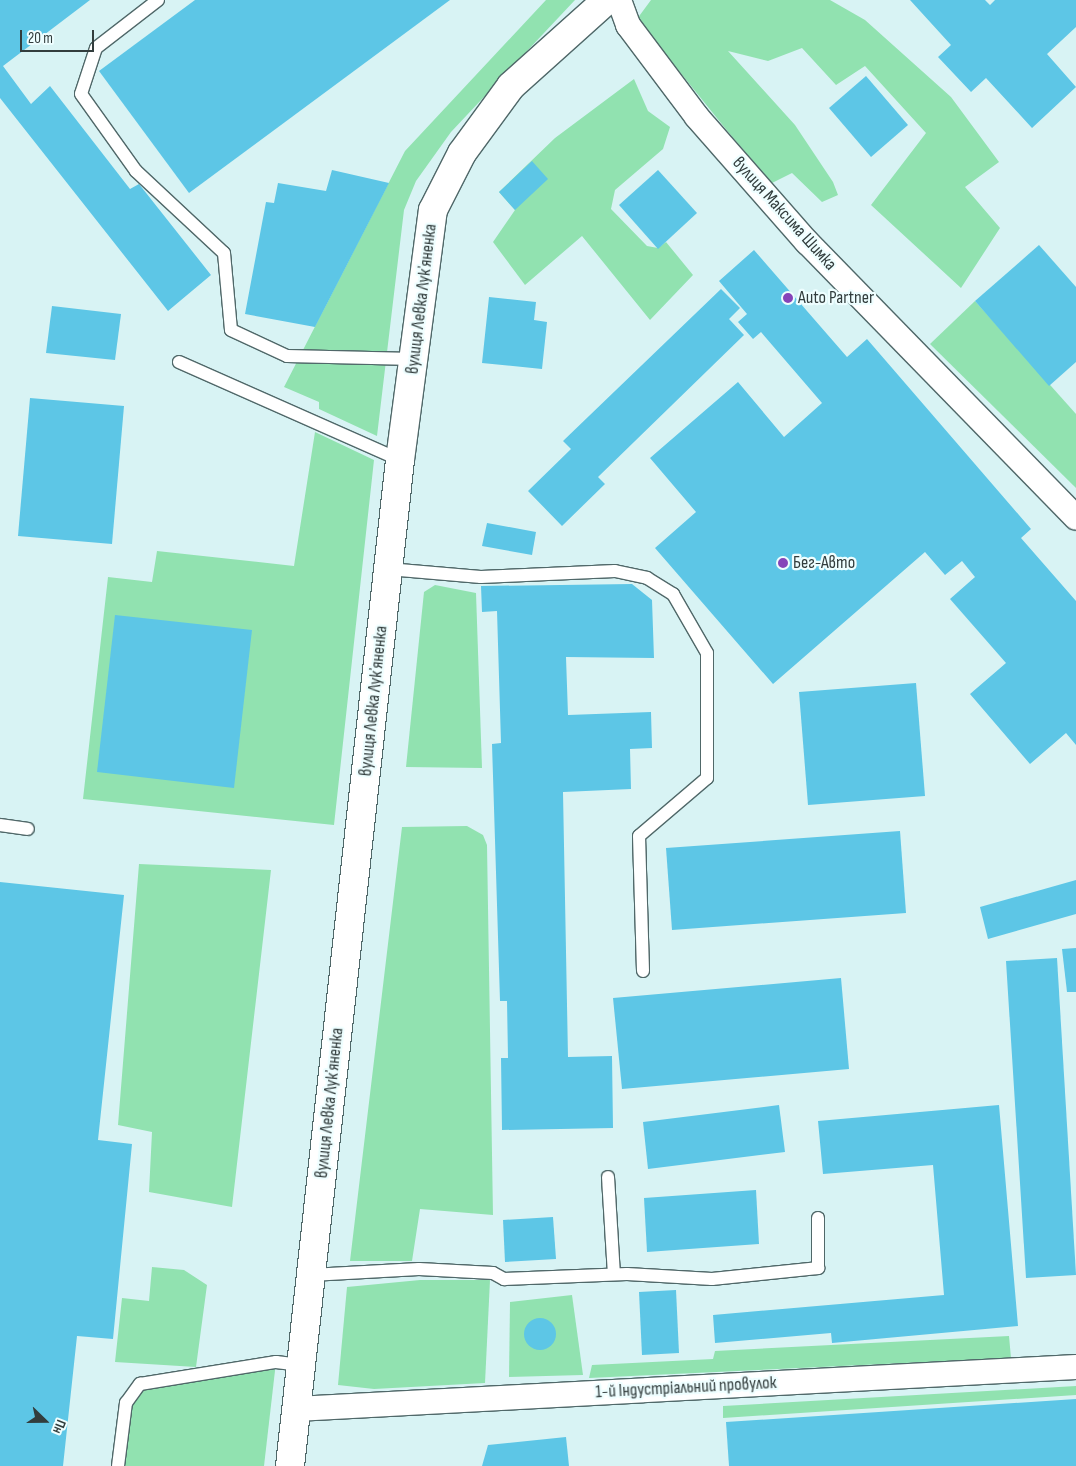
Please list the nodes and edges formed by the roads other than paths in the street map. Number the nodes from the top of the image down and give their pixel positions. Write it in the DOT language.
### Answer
graph roads {
  1 [pos="158,0"];
  2 [pos="606,0"];
  3 [pos="619,0"];
  4 [pos="414,359"];
  5 [pos="179,362"];
  6 [pos="400,460"];
  7 [pos="1076,518"];
  8 [pos="388,569"];
  9 [pos="0,825"];
  10 [pos="28,829"];
  11 [pos="642,971"];
  12 [pos="608,1178"];
  13 [pos="818,1218"];
  14 [pos="614,1274"];
  15 [pos="312,1275"];
  16 [pos="301,1366"];
  17 [pos="1076,1367"];
  18 [pos="296,1409"];
  19 [pos="118,1466"];
  20 [pos="290,1466"];
  1 -- 4 [label="lane"];
  2 -- 4 [label="main road, вулиця Левка Лукʼяненка"];
  3 -- 7 [label="street, вулиця Максима Шимка"];
  4 -- 6 [label="main road, вулиця Левка Лукʼяненка"];
  5 -- 6 [label="lane"];
  6 -- 8 [label="main road, вулиця Левка Лукʼяненка"];
  8 -- 11 [label="lane"];
  8 -- 15 [label="main road, вулиця Левка Лукʼяненка"];
  9 -- 10 [label="lane"];
  12 -- 14 [label="lane"];
  13 -- 14 [label="lane"];
  14 -- 15 [label="lane"];
  15 -- 16 [label="main road, вулиця Левка Лукʼяненка"];
  16 -- 18 [label="main road, вулиця Левка Лукʼяненка"];
  16 -- 19 [label="lane"];
  17 -- 18 [label="street, 1-й Індустріальний провулок"];
  18 -- 20 [label="main road, вулиця Левка Лукʼяненка"];
}
